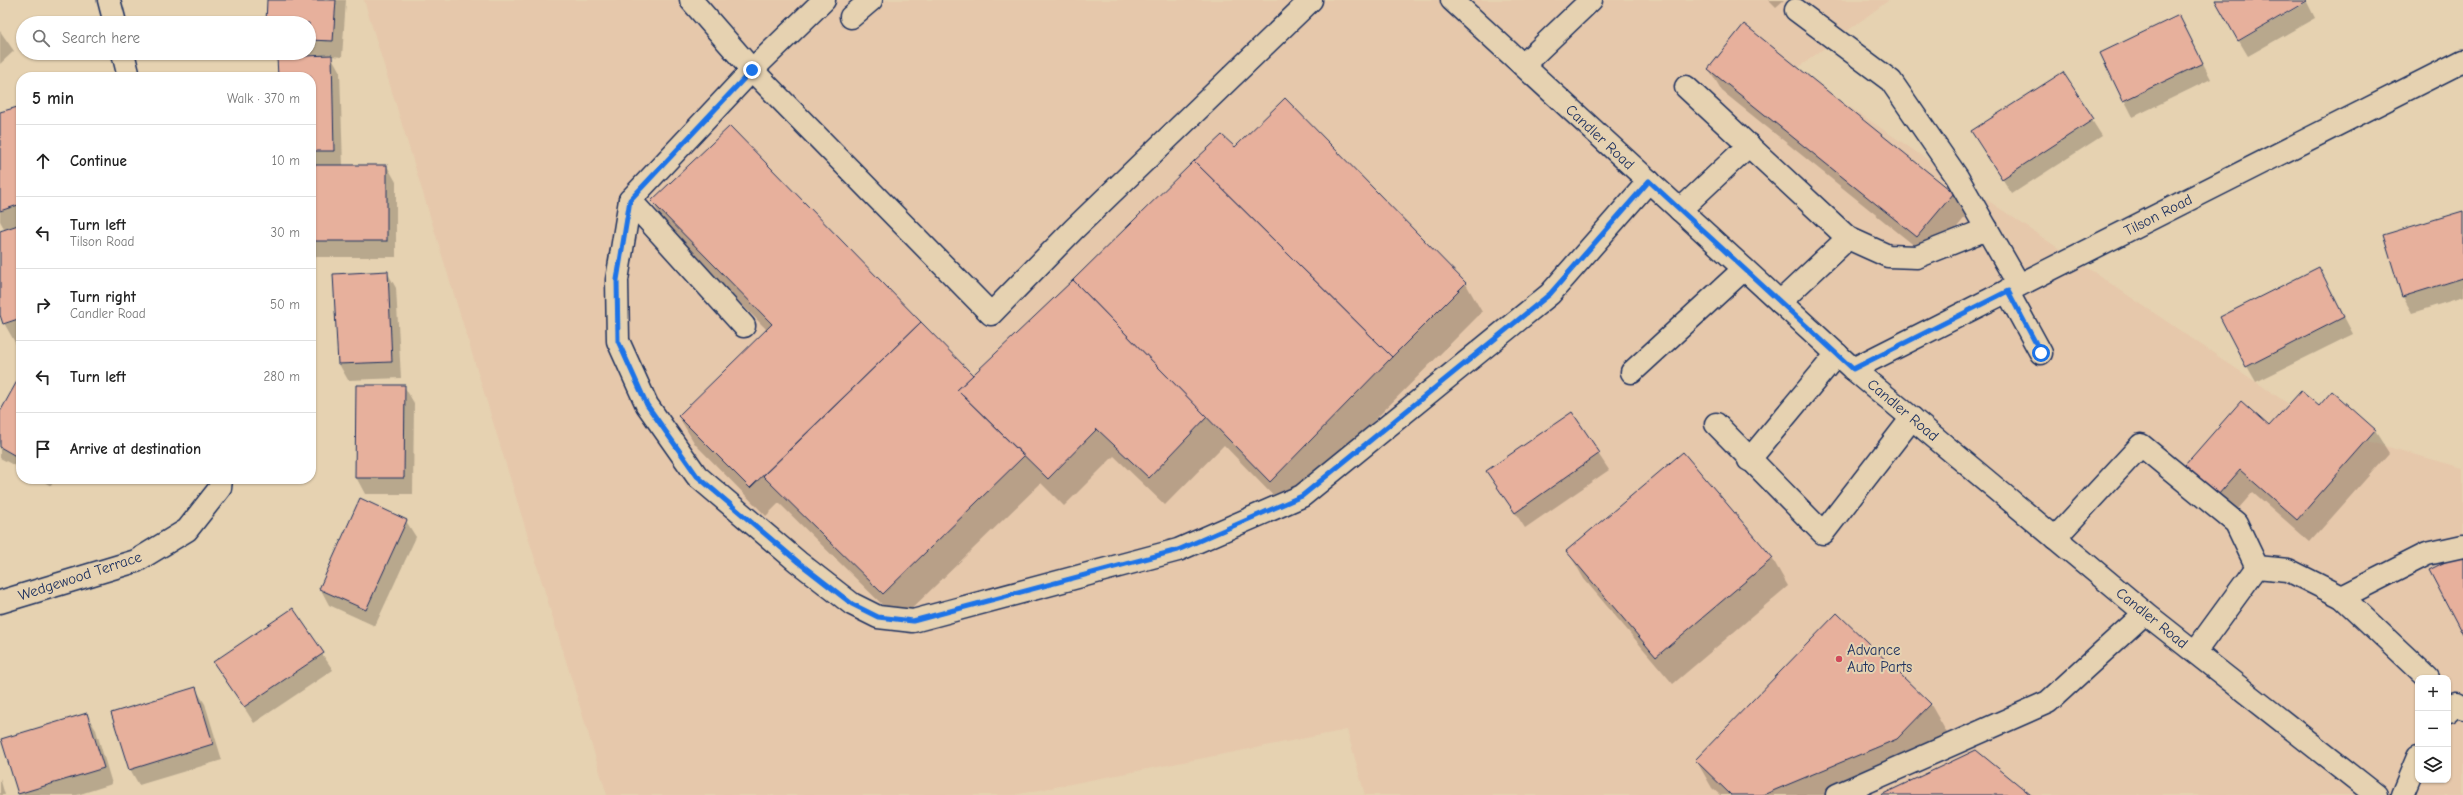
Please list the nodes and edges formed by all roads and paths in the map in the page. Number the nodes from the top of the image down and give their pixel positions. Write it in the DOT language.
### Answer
graph roads {
  1 [pos="110,0"];
  2 [pos="691,0"];
  3 [pos="824,0"];
  4 [pos="871,0"];
  5 [pos="1310,0"];
  6 [pos="1452,0"];
  7 [pos="1591,0"];
  8 [pos="1796,10"];
  9 [pos="113,16"];
  10 [pos="851,17"];
  11 [pos="125,60"];
  12 [pos="2463,61"];
  13 [pos="1523,65"];
  14 [pos="752,70"];
  15 [pos="128,72"];
  16 [pos="1686,87"];
  17 [pos="1749,145"];
  18 [pos="1649,181"];
  19 [pos="630,200"];
  20 [pos="1680,210"];
  21 [pos="1987,229"];
  22 [pos="1848,238"];
  23 [pos="1744,269"];
  24 [pos="2013,288"];
  25 [pos="1780,302"];
  26 [pos="744,326"];
  27 [pos="2041,353"];
  28 [pos="1837,354"];
  29 [pos="1853,369"];
  30 [pos="1632,372"];
  31 [pos="1912,418"];
  32 [pos="1716,424"];
  33 [pos="1749,460"];
  34 [pos="220,484"];
  35 [pos="2055,538"];
  36 [pos="2463,546"];
  37 [pos="2257,567"];
  38 [pos="2342,598"];
  39 [pos="0,602"];
  40 [pos="2145,613"];
  41 [pos="2195,652"];
  42 [pos="2425,675"];
  43 [pos="2415,763"];
  44 [pos="1837,795"];
  45 [pos="2376,795"];
  46 [pos="2402,795"];
  1 -- 9 [label="main road"];
  2 -- 14 [label="main road"];
  3 -- 14 [label="main road"];
  4 -- 10 [label="main road"];
  5 -- 14 [label="main road"];
  6 -- 13 [label="main road, Candler Road"];
  7 -- 13 [label="main road"];
  8 -- 21 [label="main road"];
  11 -- 15 [label="main road"];
  12 -- 24 [label="main road, Tilson Road"];
  13 -- 18 [label="main road, Candler Road"];
  14 -- 19 [label="main road"];
  16 -- 17 [label="main road"];
  17 -- 20 [label="main road"];
  17 -- 22 [label="main road"];
  18 -- 19 [label="main road"];
  18 -- 20 [label="main road, Candler Road"];
  19 -- 26 [label="main road"];
  20 -- 23 [label="main road, Candler Road"];
  21 -- 22 [label="main road"];
  21 -- 24 [label="main road"];
  22 -- 25 [label="main road"];
  23 -- 25 [label="main road, Candler Road"];
  23 -- 30 [label="main road"];
  24 -- 27 [label="main road"];
  24 -- 29 [label="main road, Tilson Road"];
  25 -- 28 [label="main road, Candler Road"];
  28 -- 29 [label="main road, Candler Road"];
  28 -- 33 [label="main road"];
  29 -- 31 [label="main road, Candler Road"];
  31 -- 33 [label="main road"];
  31 -- 35 [label="main road, Candler Road"];
  32 -- 33 [label="main road"];
  34 -- 39 [label="main road, Wedgewood Terrace"];
  35 -- 37 [label="main road"];
  35 -- 40 [label="main road, Candler Road"];
  36 -- 38 [label="main road"];
  37 -- 38 [label="main road"];
  37 -- 41 [label="main road"];
  38 -- 42 [label="main road"];
  40 -- 41 [label="main road, Candler Road"];
  40 -- 44 [label="main road"];
  41 -- 45 [label="main road, Candler Road"];
  43 -- 46 [label="main road"];
}
